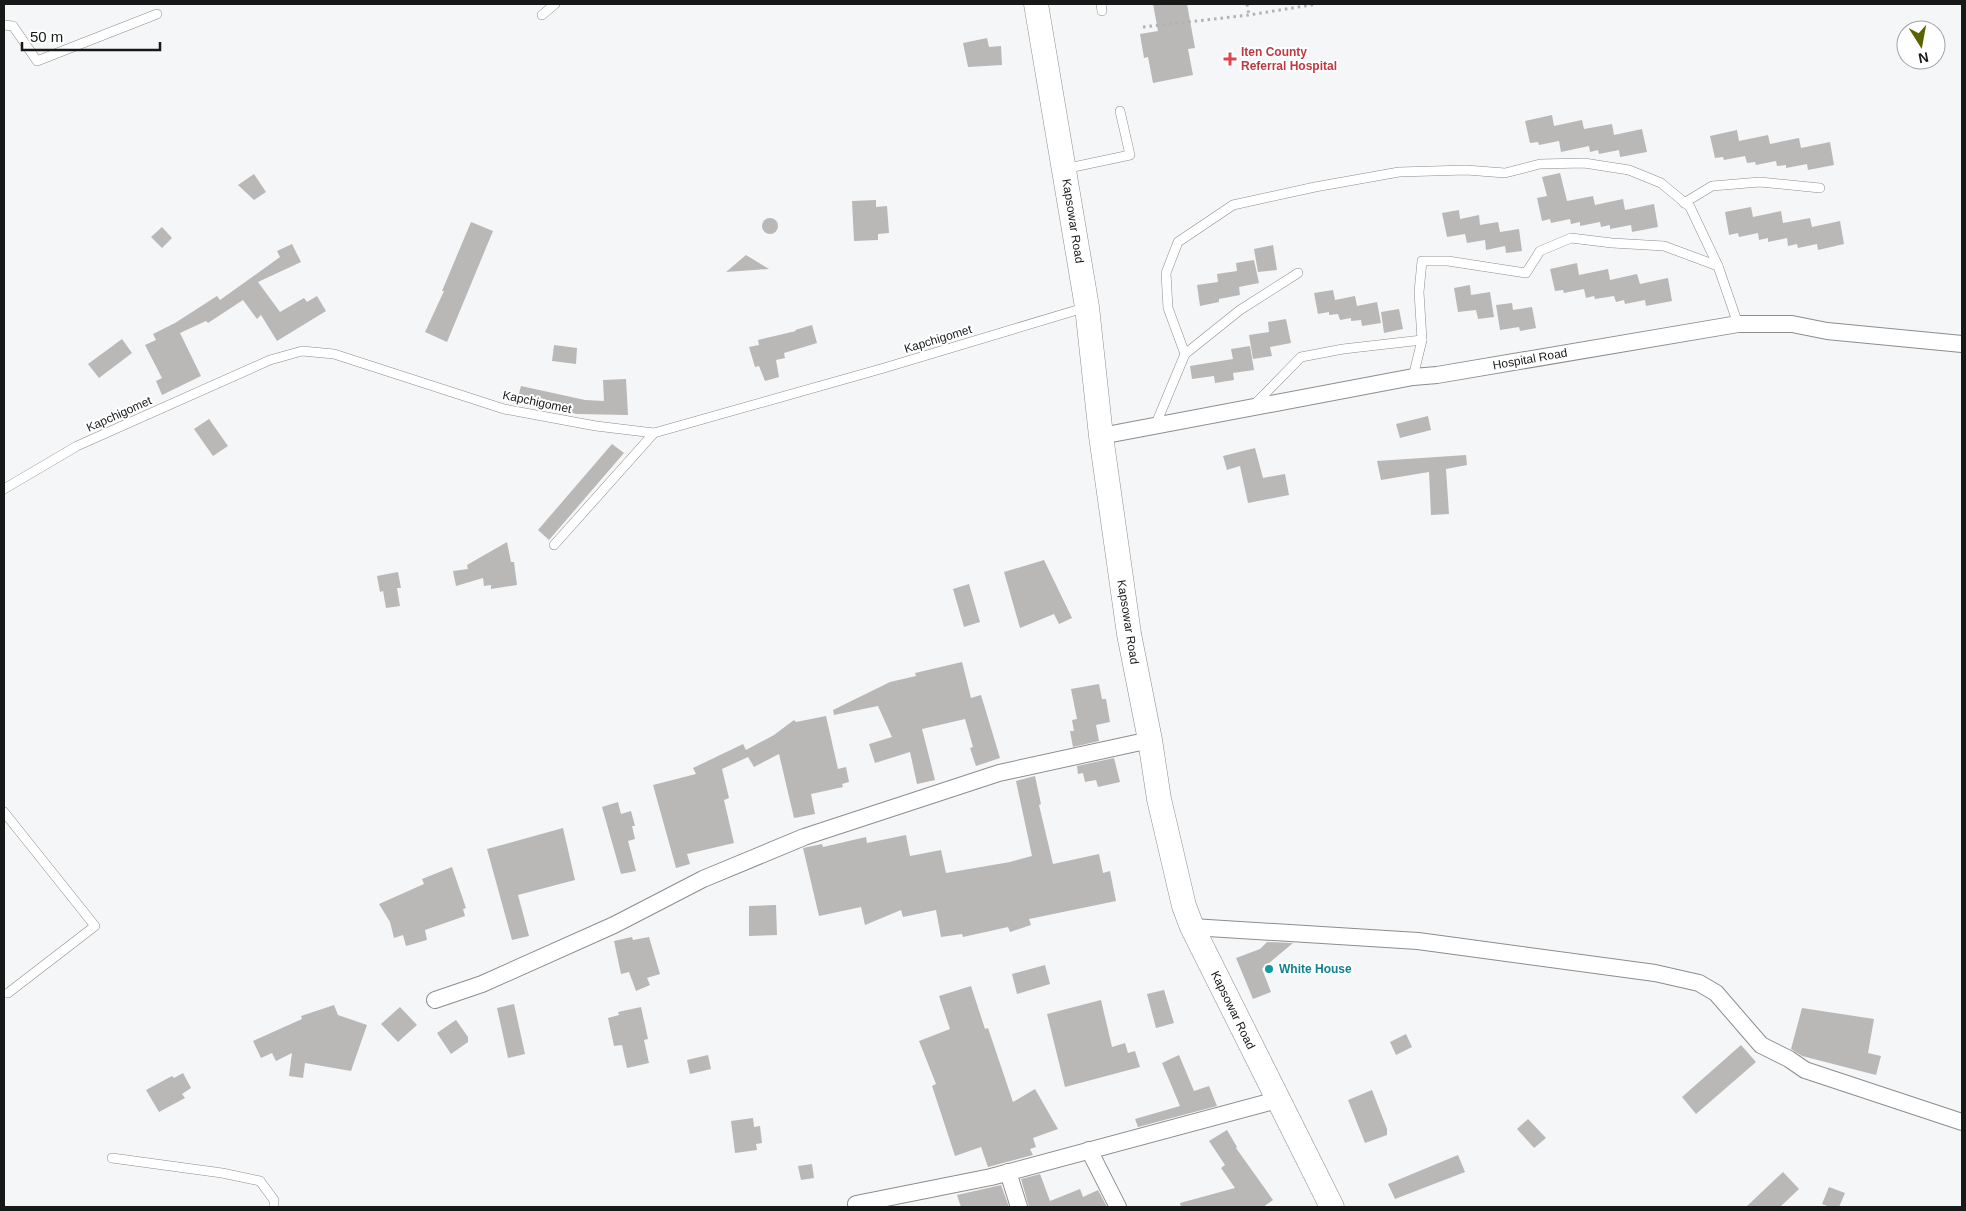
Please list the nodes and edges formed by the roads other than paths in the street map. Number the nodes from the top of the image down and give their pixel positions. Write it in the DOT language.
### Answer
graph roads {
  1 [pos="555,4"];
  2 [pos="1036,4"];
  3 [pos="157,14"];
  4 [pos="542,15"];
  5 [pos="4,24"];
  6 [pos="1120,111"];
  7 [pos="1064,170"];
  8 [pos="1820,188"];
  9 [pos="1684,202"];
  10 [pos="1718,266"];
  11 [pos="1298,274"];
  12 [pos="1087,307"];
  13 [pos="1738,324"];
  14 [pos="1422,340"];
  15 [pos="1962,344"];
  16 [pos="1185,354"];
  17 [pos="1413,378"];
  18 [pos="1249,409"];
  19 [pos="1154,426"];
  20 [pos="654,433"];
  21 [pos="1102,436"];
  22 [pos="4,489"];
  23 [pos="554,545"];
  24 [pos="1150,740"];
  25 [pos="4,812"];
  26 [pos="1192,927"];
  27 [pos="8,993"];
  28 [pos="435,1000"];
  29 [pos="1277,1100"];
  30 [pos="1962,1122"];
  31 [pos="1089,1150"];
  32 [pos="112,1158"];
  33 [pos="1008,1172"];
  34 [pos="856,1204"];
  35 [pos="274,1207"];
  36 [pos="1019,1207"];
  37 [pos="1118,1207"];
  38 [pos="1332,1207"];
  1 -- 4 [label="lane"];
  2 -- 7 [label="main road, Kapsowar Road"];
  3 -- 5 [label="lane"];
  6 -- 7 [label="lane"];
  7 -- 12 [label="main road, Kapsowar Road"];
  8 -- 9 [label="lane"];
  9 -- 10 [label="lane"];
  9 -- 16 [label="lane"];
  10 -- 13 [label="lane"];
  10 -- 14 [label="lane"];
  11 -- 16 [label="lane"];
  12 -- 20 [label="lane, Kapchigomet"];
  12 -- 21 [label="main road, Kapsowar Road"];
  13 -- 15 [label="street, Hospital Road"];
  13 -- 17 [label="street, Hospital Road"];
  14 -- 17 [label="lane"];
  14 -- 18 [label="lane"];
  16 -- 19 [label="lane"];
  17 -- 18 [label="street, Hospital Road"];
  18 -- 19 [label="street, Hospital Road"];
  19 -- 21 [label="street, Hospital Road"];
  20 -- 22 [label="lane, Kapchigomet"];
  20 -- 23 [label="lane"];
  21 -- 24 [label="main road, Kapsowar Road"];
  24 -- 26 [label="main road, Kapsowar Road"];
  24 -- 28 [label="street"];
  25 -- 27 [label="lane"];
  26 -- 29 [label="main road, Kapsowar Road"];
  26 -- 30 [label="street"];
  29 -- 31 [label="street"];
  29 -- 38 [label="main road, Kapsowar Road"];
  31 -- 33 [label="street"];
  31 -- 37 [label="street"];
  32 -- 35 [label="lane"];
  33 -- 34 [label="street"];
  33 -- 36 [label="street"];
}
